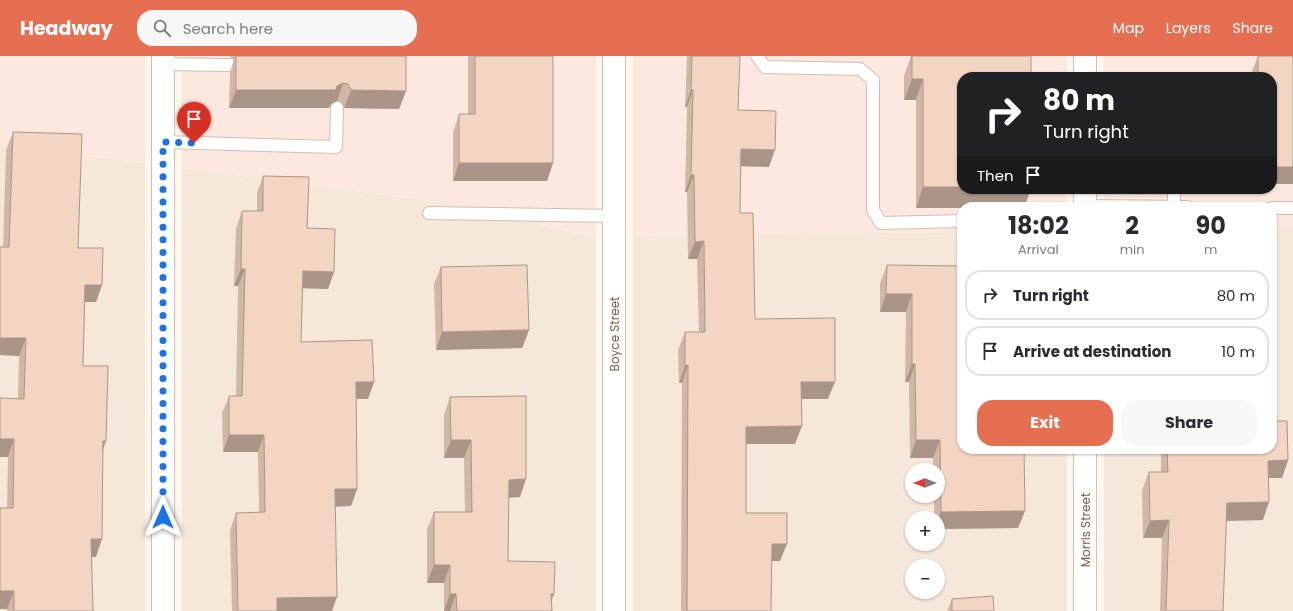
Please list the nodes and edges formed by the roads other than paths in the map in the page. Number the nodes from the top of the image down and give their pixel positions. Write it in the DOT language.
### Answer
graph roads {
  1 [pos="614,56"];
  2 [pos="757,56"];
  3 [pos="1085,56"];
  4 [pos="163,60"];
  5 [pos="230,65"];
  6 [pos="1085,72"];
  7 [pos="337,108"];
  8 [pos="163,142"];
  9 [pos="1085,201"];
  10 [pos="1100,202"];
  11 [pos="1277,208"];
  12 [pos="1293,208"];
  13 [pos="429,214"];
  14 [pos="614,216"];
  15 [pos="957,221"];
  16 [pos="1085,454"];
  17 [pos="163,611"];
  18 [pos="614,611"];
  19 [pos="1085,611"];
  1 -- 14 [label="street, Boyce Street"];
  2 -- 15 [label="lane"];
  3 -- 6 [label="street"];
  4 -- 5 [label="lane"];
  4 -- 8 [label="street"];
  7 -- 8 [label="lane"];
  8 -- 17 [label="street"];
  9 -- 10 [label="lane"];
  11 -- 12 [label="lane"];
  13 -- 14 [label="lane"];
  14 -- 18 [label="street, Boyce Street"];
  16 -- 19 [label="street, Morris Street"];
}
